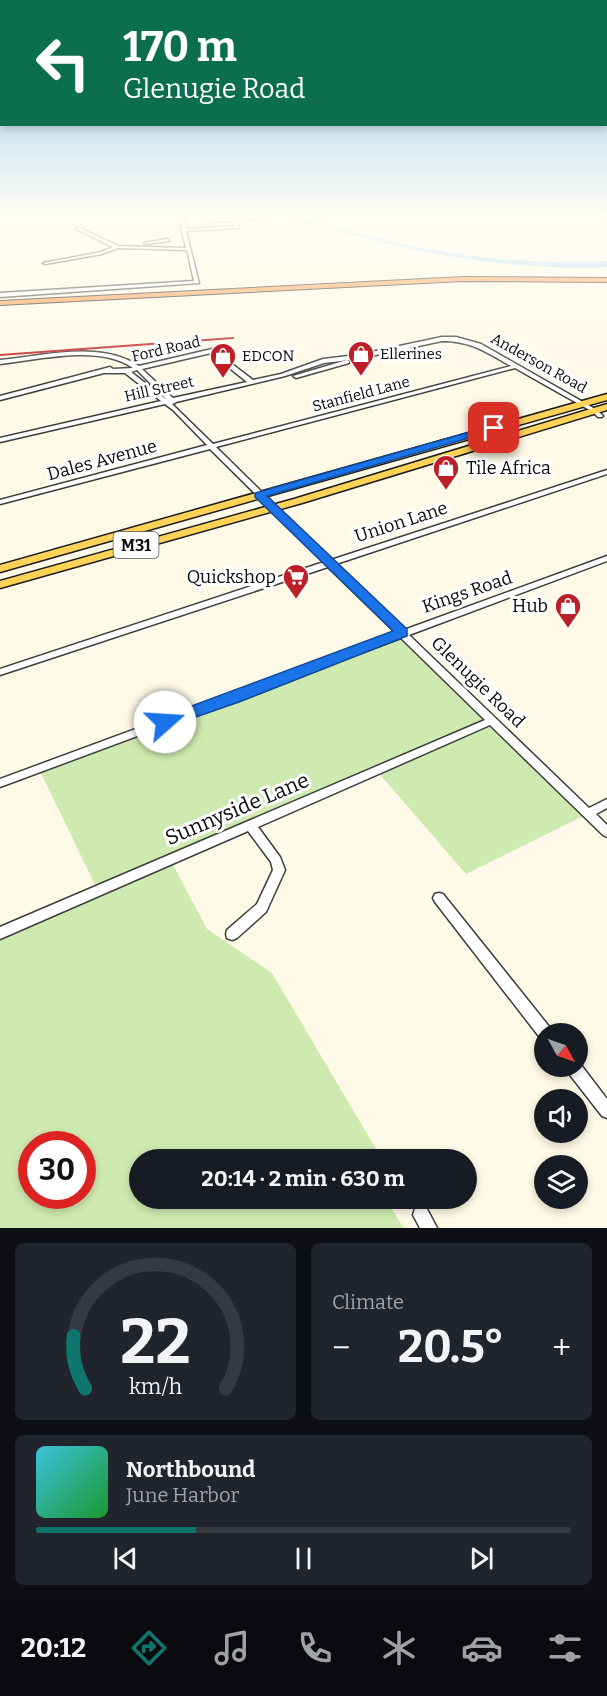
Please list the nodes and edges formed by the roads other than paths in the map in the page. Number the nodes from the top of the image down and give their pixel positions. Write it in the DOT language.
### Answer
graph roads {
  1 [pos="195,272"];
  2 [pos="606,279"];
  3 [pos="0,299"];
  4 [pos="469,341"];
  5 [pos="357,357"];
  6 [pos="123,360"];
  7 [pos="323,361"];
  8 [pos="0,364"];
  9 [pos="135,367"];
  10 [pos="333,367"];
  11 [pos="513,367"];
  12 [pos="126,370"];
  13 [pos="105,371"];
  14 [pos="251,382"];
  15 [pos="607,397"];
  16 [pos="0,398"];
  17 [pos="171,404"];
  18 [pos="579,404"];
  19 [pos="607,407"];
  20 [pos="595,413"];
  21 [pos="607,420"];
  22 [pos="0,440"];
  23 [pos="212,447"];
  24 [pos="607,472"];
  25 [pos="259,495"];
  26 [pos="0,502"];
  27 [pos="273,508"];
  28 [pos="607,558"];
  29 [pos="329,563"];
  30 [pos="0,569"];
  31 [pos="0,585"];
  32 [pos="402,633"];
  33 [pos="0,672"];
  34 [pos="491,721"];
  35 [pos="0,783"];
  36 [pos="607,803"];
  37 [pos="589,813"];
  38 [pos="250,824"];
  39 [pos="607,832"];
  40 [pos="439,897"];
  41 [pos="0,933"];
  42 [pos="232,934"];
  43 [pos="537,1023"];
  44 [pos="581,1077"];
  45 [pos="607,1111"];
  1 -- 3 [label="street"];
  2 -- 3 [label="highway"];
  4 -- 5 [label="street, Hill Street"];
  4 -- 11 [label="street, Anderson Road"];
  5 -- 7 [label="street, Hill Street"];
  5 -- 10 [label="street, Hill Street"];
  6 -- 8 [label="street"];
  6 -- 9 [label="street"];
  6 -- 13 [label="street"];
  7 -- 10 [label="street"];
  7 -- 14 [label="street, Hill Street"];
  9 -- 12 [label="street, Ford Road"];
  9 -- 14 [label="street, Ford Road"];
  9 -- 17 [label="street"];
  10 -- 17 [label="street, Hill Street"];
  11 -- 18 [label="street, Anderson Road"];
  11 -- 23 [label="street, Stanfield Lane"];
  12 -- 13 [label="street, Ford Road"];
  12 -- 17 [label="street"];
  13 -- 16 [label="street"];
  14 -- 17 [label="street, Hill Street"];
  15 -- 18 [label="main road, M31"];
  17 -- 22 [label="street, Hill Street"];
  17 -- 23 [label="street, Glenugie Road"];
  18 -- 20 [label="street, Anderson Road"];
  18 -- 25 [label="main road, M31"];
  19 -- 20 [label="main road, M31"];
  20 -- 21 [label="street, Anderson Road"];
  20 -- 27 [label="main road, M31"];
  23 -- 25 [label="street, Glenugie Road"];
  23 -- 26 [label="street, Dales Avenue"];
  24 -- 29 [label="street, Union Lane"];
  25 -- 27 [label="street, Glenugie Road"];
  25 -- 30 [label="main road, M31"];
  27 -- 29 [label="street, Glenugie Road"];
  27 -- 31 [label="main road, M31"];
  28 -- 32 [label="street, Kings Road"];
  29 -- 32 [label="street, Glenugie Road"];
  29 -- 33 [label="street, Union Lane"];
  32 -- 34 [label="street, Glenugie Road"];
  32 -- 35 [label="street, Kings Road"];
  34 -- 37 [label="street, Glenugie Road"];
  34 -- 38 [label="street, Sunnyside Lane"];
  36 -- 37 [label="street"];
  37 -- 39 [label="street, Glenugie Road"];
  38 -- 41 [label="street, Sunnyside Lane"];
  38 -- 42 [label="street"];
  40 -- 43 [label="street"];
  44 -- 45 [label="street"];
}
